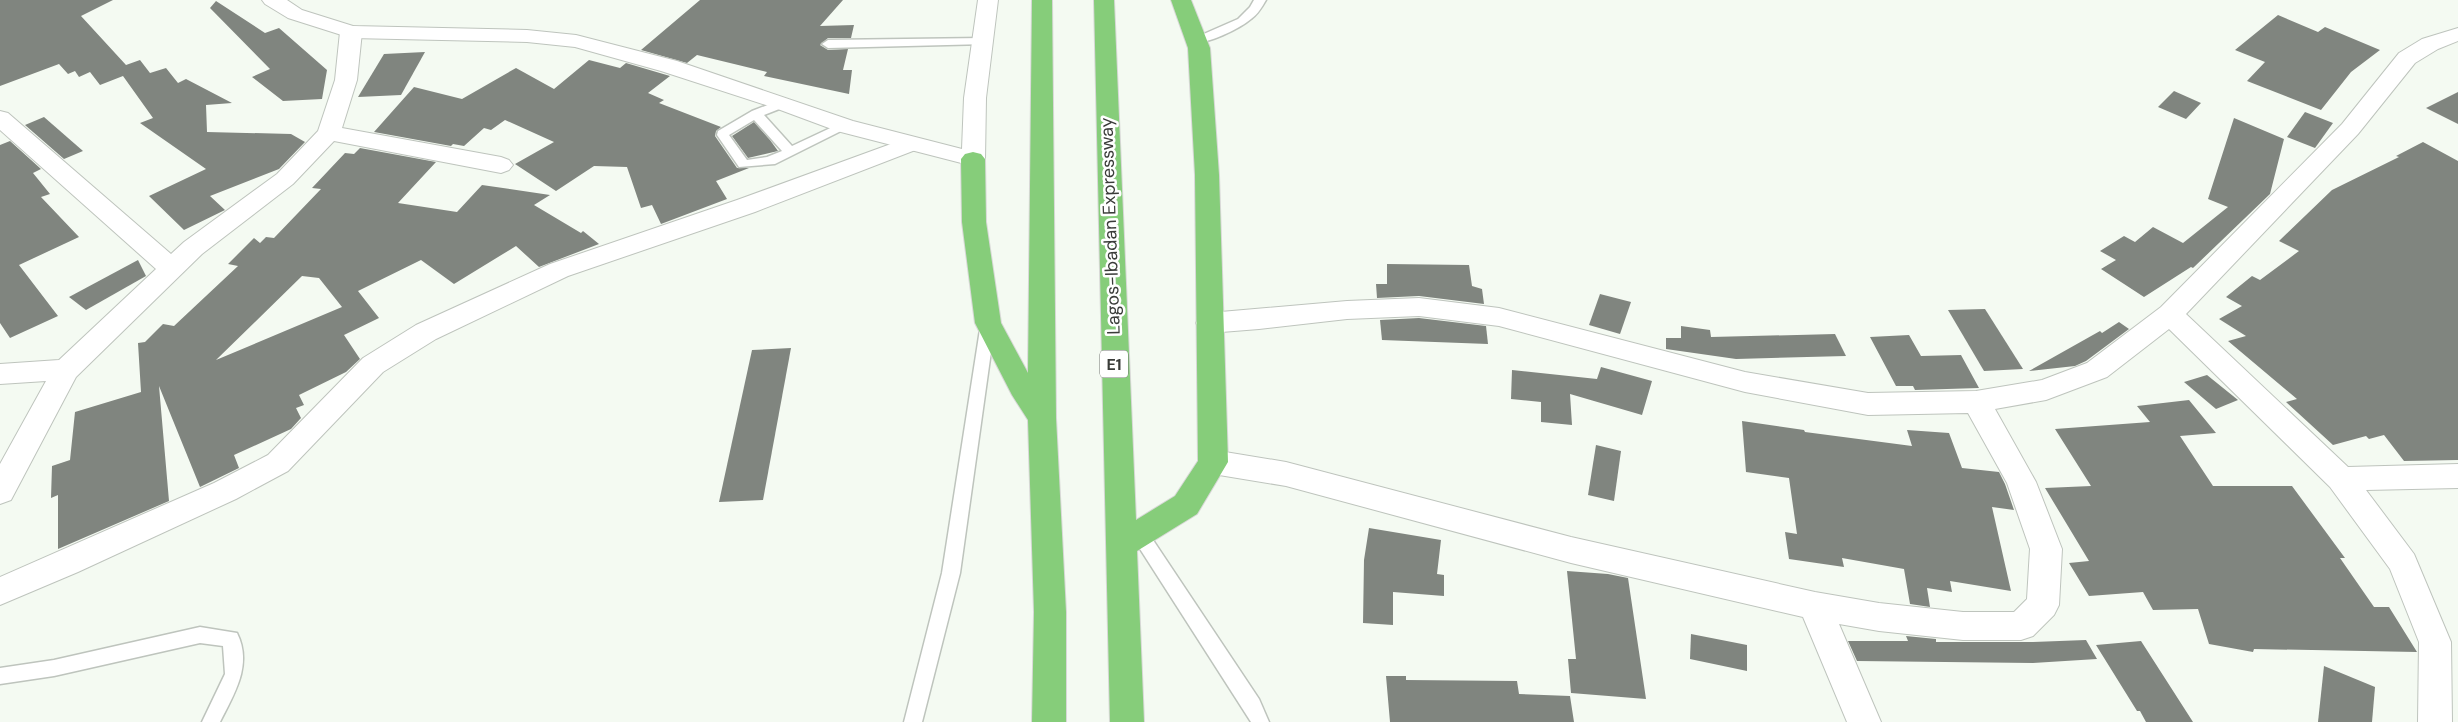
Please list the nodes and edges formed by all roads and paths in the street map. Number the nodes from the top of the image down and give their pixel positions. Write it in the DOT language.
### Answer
graph roads {
  1 [pos="272,0"];
  2 [pos="988,0"];
  3 [pos="1181,0"];
  4 [pos="1260,0"];
  5 [pos="1104,3"];
  6 [pos="1042,6"];
  7 [pos="351,32"];
  8 [pos="2458,34"];
  9 [pos="1196,40"];
  10 [pos="982,42"];
  11 [pos="828,44"];
  12 [pos="783,102"];
  13 [pos="756,114"];
  14 [pos="845,126"];
  15 [pos="4,127"];
  16 [pos="330,133"];
  17 [pos="910,144"];
  18 [pos="789,151"];
  19 [pos="973,159"];
  20 [pos="502,165"];
  21 [pos="171,268"];
  22 [pos="2170,314"];
  23 [pos="988,323"];
  24 [pos="1209,323"];
  25 [pos="66,370"];
  26 [pos="0,374"];
  27 [pos="1976,402"];
  28 [pos="1042,418"];
  29 [pos="1213,462"];
  30 [pos="2458,476"];
  31 [pos="2341,479"];
  32 [pos="0,492"];
  33 [pos="1130,539"];
  34 [pos="0,591"];
  35 [pos="1815,606"];
  36 [pos="0,676"];
  37 [pos="211,722"];
  38 [pos="913,722"];
  39 [pos="1049,722"];
  40 [pos="1127,722"];
  41 [pos="1260,722"];
  42 [pos="1864,722"];
  43 [pos="2435,722"];
  1 -- 7 [label="street"];
  2 -- 10 [label="street"];
  3 -- 9 [label="highway"];
  4 -- 9 [label="lane"];
  5 -- 33 [label="highway, Lagos-Ibadan Expressway / E1"];
  6 -- 28 [label="highway"];
  7 -- 12 [label="street"];
  7 -- 16 [label="street"];
  8 -- 22 [label="street"];
  9 -- 24 [label="highway"];
  10 -- 11 [label="lane"];
  10 -- 19 [label="street"];
  12 -- 13 [label="lane"];
  12 -- 14 [label="street"];
  13 -- 18 [label="lane"];
  13 -- 18 [label="lane"];
  14 -- 17 [label="street"];
  14 -- 18 [label="lane"];
  15 -- 21 [label="street"];
  16 -- 20 [label="street"];
  16 -- 21 [label="street"];
  17 -- 19 [label="street"];
  17 -- 34 [label="street"];
  19 -- 23 [label="highway"];
  21 -- 25 [label="street"];
  22 -- 27 [label="street"];
  22 -- 31 [label="street"];
  23 -- 28 [label="highway"];
  23 -- 38 [label="lane"];
  24 -- 27 [label="street"];
  24 -- 29 [label="highway"];
  25 -- 26 [label="street"];
  25 -- 32 [label="street"];
  27 -- 35 [label="street"];
  28 -- 39 [label="highway"];
  29 -- 33 [label="highway"];
  29 -- 35 [label="street"];
  30 -- 31 [label="street"];
  31 -- 43 [label="street"];
  33 -- 40 [label="highway, Lagos-Ibadan Expressway / E1"];
  33 -- 41 [label="lane"];
  35 -- 42 [label="street"];
  36 -- 37 [label="lane"];
}
